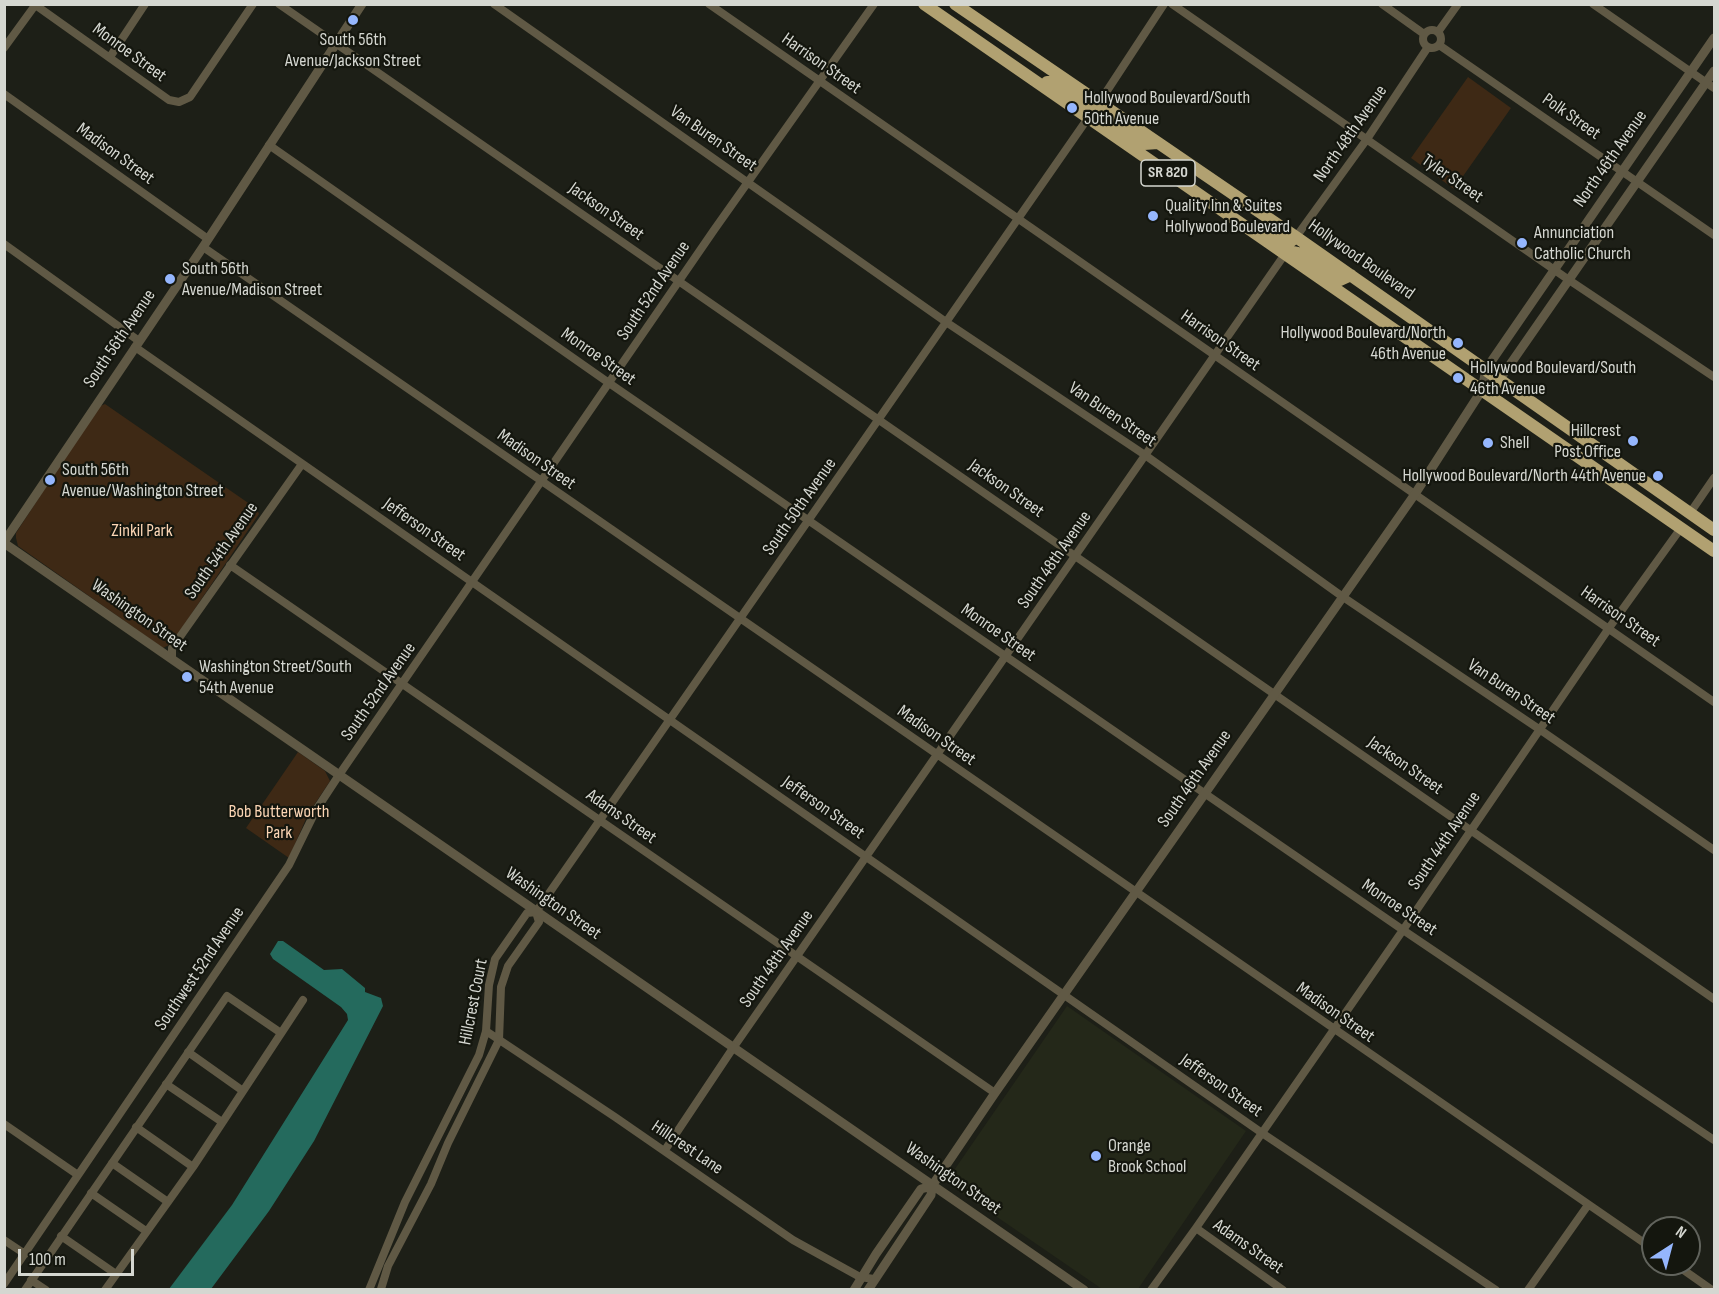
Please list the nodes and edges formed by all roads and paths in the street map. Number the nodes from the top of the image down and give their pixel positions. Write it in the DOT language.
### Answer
graph roads {
  1 [pos="145,4"];
  2 [pos="253,4"];
  3 [pos="279,4"];
  4 [pos="362,4"];
  5 [pos="494,4"];
  6 [pos="709,4"];
  7 [pos="874,4"];
  8 [pos="924,4"];
  9 [pos="955,4"];
  10 [pos="1164,4"];
  11 [pos="1172,4"];
  12 [pos="1382,4"];
  13 [pos="1458,4"];
  14 [pos="1593,4"];
  15 [pos="35,5"];
  16 [pos="1438,32"];
  17 [pos="1425,34"];
  18 [pos="1714,38"];
  19 [pos="336,42"];
  20 [pos="1439,45"];
  21 [pos="1428,47"];
  22 [pos="4,48"];
  23 [pos="110,57"];
  24 [pos="1714,71"];
  25 [pos="1691,72"];
  26 [pos="820,81"];
  27 [pos="1037,82"];
  28 [pos="1710,86"];
  29 [pos="4,94"];
  30 [pos="1099,103"];
  31 [pos="1089,118"];
  32 [pos="1367,138"];
  33 [pos="1158,143"];
  34 [pos="269,145"];
  35 [pos="1623,171"];
  36 [pos="1638,181"];
  37 [pos="749,183"];
  38 [pos="1224,211"];
  39 [pos="1018,219"];
  40 [pos="1714,235"];
  41 [pos="1296,237"];
  42 [pos="205,243"];
  43 [pos="4,244"];
  44 [pos="1285,254"];
  45 [pos="1554,270"];
  46 [pos="1351,275"];
  47 [pos="679,280"];
  48 [pos="1569,280"];
  49 [pos="946,322"];
  50 [pos="137,344"];
  51 [pos="1216,356"];
  52 [pos="1486,369"];
  53 [pos="1714,377"];
  54 [pos="1500,379"];
  55 [pos="609,383"];
  56 [pos="1482,390"];
  57 [pos="879,419"];
  58 [pos="1145,455"];
  59 [pos="302,464"];
  60 [pos="1609,478"];
  61 [pos="1714,478"];
  62 [pos="542,482"];
  63 [pos="1415,494"];
  64 [pos="1690,513"];
  65 [pos="809,521"];
  66 [pos="1681,528"];
  67 [pos="1714,530"];
  68 [pos="1714,540"];
  69 [pos="4,543"];
  70 [pos="1714,551"];
  71 [pos="1076,556"];
  72 [pos="230,565"];
  73 [pos="473,582"];
  74 [pos="1343,597"];
  75 [pos="741,619"];
  76 [pos="1609,628"];
  77 [pos="1006,656"];
  78 [pos="172,657"];
  79 [pos="403,684"];
  80 [pos="1275,694"];
  81 [pos="1714,702"];
  82 [pos="671,720"];
  83 [pos="1539,729"];
  84 [pos="937,755"];
  85 [pos="339,776"];
  86 [pos="1205,793"];
  87 [pos="601,820"];
  88 [pos="1471,830"];
  89 [pos="1714,850"];
  90 [pos="866,856"];
  91 [pos="1135,893"];
  92 [pos="536,912"];
  93 [pos="1403,930"];
  94 [pos="797,956"];
  95 [pos="1064,994"];
  96 [pos="1714,999"];
  97 [pos="303,1000"];
  98 [pos="1334,1030"];
  99 [pos="486,1032"];
  100 [pos="281,1033"];
  101 [pos="499,1040"];
  102 [pos="733,1048"];
  103 [pos="188,1052"];
  104 [pos="166,1084"];
  105 [pos="243,1091"];
  106 [pos="995,1093"];
  107 [pos="222,1122"];
  108 [pos="4,1124"];
  109 [pos="136,1127"];
  110 [pos="1262,1132"];
  111 [pos="1714,1140"];
  112 [pos="665,1150"];
  113 [pos="112,1162"];
  114 [pos="192,1167"];
  115 [pos="78,1175"];
  116 [pos="932,1186"];
  117 [pos="91,1194"];
  118 [pos="168,1202"];
  119 [pos="1588,1205"];
  120 [pos="1196,1228"];
  121 [pos="146,1232"];
  122 [pos="62,1236"];
  123 [pos="4,1240"];
  124 [pos="1641,1241"];
  125 [pos="25,1254"];
  126 [pos="116,1274"];
  127 [pos="1692,1276"];
  128 [pos="860,1277"];
  129 [pos="874,1279"];
  130 [pos="32,1280"];
  131 [pos="4,1284"];
  132 [pos="381,1289"];
  133 [pos="25,1290"];
  134 [pos="46,1290"];
  135 [pos="105,1290"];
  136 [pos="369,1290"];
  137 [pos="854,1290"];
  138 [pos="868,1290"];
  139 [pos="1084,1290"];
  140 [pos="1150,1290"];
  141 [pos="1283,1290"];
  142 [pos="1496,1290"];
  143 [pos="1528,1290"];
  144 [pos="1712,1290"];
  1 -- 23 [label="street"];
  2 -- 23 [label="street, Monroe Street"];
  3 -- 19 [label="street, Jackson Street"];
  4 -- 19 [label="street, South 56th Avenue"];
  5 -- 37 [label="street, Van Buren Street"];
  6 -- 26 [label="street, Harrison Street"];
  7 -- 26 [label="street, South 52nd Avenue"];
  8 -- 27 [label="highway, Hollywood Boulevard / SR 820"];
  9 -- 30 [label="highway, Hollywood Boulevard / SR 820"];
  10 -- 30 [label="street"];
  11 -- 32 [label="street, Tyler Street"];
  12 -- 17 [label="street"];
  13 -- 16 [label="street"];
  14 -- 25 [label="street"];
  15 -- 22 [label="street"];
  15 -- 23 [label="street, Monroe Street"];
  16 -- 17 [label="street"];
  16 -- 20 [label="street"];
  17 -- 21 [label="street"];
  18 -- 25 [label="street, North 46th Avenue"];
  19 -- 34 [label="street, South 56th Avenue"];
  19 -- 47 [label="street, Jackson Street"];
  20 -- 21 [label="street"];
  20 -- 35 [label="street, Polk Street"];
  21 -- 32 [label="street, North 48th Avenue"];
  24 -- 28 [label="street, North 46th Avenue"];
  25 -- 28 [label="street"];
  25 -- 35 [label="street, North 46th Avenue"];
  26 -- 37 [label="street, South 52nd Avenue"];
  26 -- 39 [label="street, Harrison Street"];
  27 -- 30 [label="highway"];
  27 -- 31 [label="highway, Hollywood Boulevard / SR 820"];
  28 -- 36 [label="street, North 46th Avenue"];
  29 -- 42 [label="street, Madison Street"];
  30 -- 33 [label="highway, Hollywood Boulevard / SR 820"];
  31 -- 33 [label="highway"];
  31 -- 38 [label="highway, Hollywood Boulevard / SR 820"];
  31 -- 39 [label="street, South 50th Avenue"];
  32 -- 41 [label="street, North 48th Avenue"];
  32 -- 45 [label="street, Tyler Street"];
  33 -- 41 [label="highway, Hollywood Boulevard / SR 820"];
  34 -- 42 [label="street, South 56th Avenue"];
  34 -- 55 [label="street, Monroe Street"];
  35 -- 36 [label="street, Polk Street"];
  35 -- 45 [label="street, North 46th Avenue"];
  36 -- 40 [label="street, Polk Street"];
  36 -- 48 [label="street, North 46th Avenue"];
  37 -- 47 [label="street, South 52nd Avenue"];
  37 -- 49 [label="street, Van Buren Street"];
  38 -- 41 [label="highway"];
  38 -- 44 [label="highway, Hollywood Boulevard / SR 820"];
  39 -- 49 [label="street, South 50th Avenue"];
  39 -- 51 [label="street, Harrison Street"];
  41 -- 46 [label="highway, Hollywood Boulevard / SR 820"];
  42 -- 50 [label="street, South 56th Avenue"];
  42 -- 62 [label="street, Madison Street"];
  43 -- 50 [label="street, Jefferson Street"];
  44 -- 46 [label="highway"];
  44 -- 51 [label="street, South 48th Avenue"];
  44 -- 56 [label="highway, Hollywood Boulevard / SR 820"];
  45 -- 48 [label="street, Tyler Street"];
  45 -- 52 [label="street, North 46th Avenue"];
  46 -- 52 [label="highway, Hollywood Boulevard / SR 820"];
  47 -- 55 [label="street, South 52nd Avenue"];
  47 -- 57 [label="street, Jackson Street"];
  48 -- 53 [label="street, Tyler Street"];
  48 -- 54 [label="street, North 46th Avenue"];
  49 -- 57 [label="street, South 50th Avenue"];
  49 -- 58 [label="street, Van Buren Street"];
  50 -- 59 [label="street, Jefferson Street"];
  50 -- 69 [label="street, South 56th Avenue"];
  51 -- 58 [label="street, South 48th Avenue"];
  51 -- 63 [label="street, Harrison Street"];
  52 -- 54 [label="highway, Hollywood Boulevard / SR 820"];
  52 -- 56 [label="street, North 46th Avenue"];
  54 -- 56 [label="street, North 46th Avenue"];
  54 -- 64 [label="highway, Hollywood Boulevard / SR 820"];
  55 -- 62 [label="street, South 52nd Avenue"];
  55 -- 65 [label="street, Monroe Street"];
  56 -- 60 [label="highway, Hollywood Boulevard / SR 820"];
  56 -- 63 [label="street, South 46th Avenue"];
  57 -- 65 [label="street, South 50th Avenue"];
  57 -- 71 [label="street, Jackson Street"];
  58 -- 71 [label="street, South 48th Avenue"];
  58 -- 74 [label="street, Van Buren Street"];
  59 -- 72 [label="street, South 54th Avenue"];
  59 -- 73 [label="street, Jefferson Street"];
  60 -- 64 [label="highway"];
  60 -- 66 [label="highway, Hollywood Boulevard / SR 820"];
  61 -- 64 [label="street"];
  62 -- 73 [label="street, South 52nd Avenue"];
  62 -- 75 [label="street, Madison Street"];
  63 -- 74 [label="street, South 46th Avenue"];
  63 -- 76 [label="street, Harrison Street"];
  64 -- 67 [label="highway, Hollywood Boulevard / SR 820"];
  65 -- 75 [label="street, South 50th Avenue"];
  65 -- 77 [label="street, Monroe Street"];
  66 -- 68 [label="highway"];
  66 -- 70 [label="highway, Hollywood Boulevard / SR 820"];
  66 -- 76 [label="street, South 44th Avenue"];
  69 -- 78 [label="street, Washington Street"];
  71 -- 77 [label="street, South 48th Avenue"];
  71 -- 80 [label="street, Jackson Street"];
  72 -- 78 [label="street, South 54th Avenue"];
  72 -- 79 [label="street, Adams Street"];
  73 -- 79 [label="street, South 52nd Avenue"];
  73 -- 82 [label="street, Jefferson Street"];
  74 -- 80 [label="street, South 46th Avenue"];
  74 -- 83 [label="street, Van Buren Street"];
  75 -- 82 [label="street, South 50th Avenue"];
  75 -- 84 [label="street, Madison Street"];
  76 -- 81 [label="street, Harrison Street"];
  76 -- 83 [label="street, South 44th Avenue"];
  77 -- 84 [label="street, South 48th Avenue"];
  77 -- 86 [label="street, Monroe Street"];
  78 -- 85 [label="street, Washington Street"];
  79 -- 85 [label="street, South 52nd Avenue"];
  79 -- 87 [label="street, Adams Street"];
  80 -- 86 [label="street, South 46th Avenue"];
  80 -- 88 [label="street, Jackson Street"];
  82 -- 87 [label="street, South 50th Avenue"];
  82 -- 90 [label="street, Jefferson Street"];
  83 -- 88 [label="street, South 44th Avenue"];
  83 -- 89 [label="street, Van Buren Street"];
  84 -- 90 [label="street, South 48th Avenue"];
  84 -- 91 [label="street, Madison Street"];
  85 -- 92 [label="street, Washington Street"];
  85 -- 115 [label="street, Southwest 52nd Avenue"];
  86 -- 91 [label="street, South 46th Avenue"];
  86 -- 93 [label="street, Monroe Street"];
  87 -- 92 [label="street, South 50th Avenue"];
  87 -- 94 [label="street, Adams Street"];
  88 -- 93 [label="street, South 44th Avenue"];
  88 -- 96 [label="street, Jackson Street"];
  90 -- 94 [label="street, South 48th Avenue"];
  90 -- 95 [label="street, Jefferson Street"];
  91 -- 95 [label="street, South 46th Avenue"];
  91 -- 98 [label="street, Madison Street"];
  92 -- 99 [label="street, Hillcrest Court"];
  92 -- 101 [label="street, Hillcrest Court"];
  92 -- 102 [label="street, Washington Street"];
  93 -- 98 [label="street, South 44th Avenue"];
  93 -- 111 [label="street, Monroe Street"];
  94 -- 102 [label="street, South 48th Avenue"];
  94 -- 106 [label="street, Adams Street"];
  95 -- 106 [label="street, South 46th Avenue"];
  95 -- 110 [label="street, Jefferson Street"];
  97 -- 100 [label="street"];
  98 -- 110 [label="street, South 44th Avenue"];
  98 -- 119 [label="street, Madison Street"];
  99 -- 101 [label="street, Hillcrest Lane"];
  99 -- 136 [label="street, Hillcrest Court"];
  100 -- 103 [label="street"];
  100 -- 105 [label="street"];
  101 -- 112 [label="street, Hillcrest Lane"];
  101 -- 132 [label="street, Hillcrest Court"];
  102 -- 112 [label="street, South 48th Avenue"];
  102 -- 116 [label="street, Washington Street"];
  103 -- 104 [label="street"];
  103 -- 105 [label="street"];
  104 -- 107 [label="street"];
  104 -- 109 [label="street"];
  105 -- 107 [label="street"];
  106 -- 116 [label="street, South 46th Avenue"];
  107 -- 114 [label="street"];
  108 -- 115 [label="street"];
  109 -- 113 [label="street"];
  109 -- 114 [label="street"];
  110 -- 120 [label="street, South 44th Avenue"];
  110 -- 142 [label="street, Jefferson Street"];
  112 -- 128 [label="street, Hillcrest Lane"];
  113 -- 117 [label="street"];
  113 -- 118 [label="street"];
  114 -- 118 [label="street"];
  115 -- 125 [label="street"];
  116 -- 128 [label="street, South 46th Avenue"];
  116 -- 129 [label="street, South 46th Avenue"];
  116 -- 139 [label="street, Washington Street"];
  117 -- 121 [label="street"];
  117 -- 122 [label="street"];
  118 -- 121 [label="street"];
  119 -- 124 [label="street, Madison Street"];
  119 -- 143 [label="street"];
  120 -- 140 [label="street, South 44th Avenue"];
  120 -- 141 [label="street, Adams Street"];
  121 -- 126 [label="street"];
  122 -- 126 [label="street"];
  122 -- 130 [label="street"];
  123 -- 125 [label="street"];
  125 -- 131 [label="street"];
  126 -- 135 [label="street"];
  127 -- 144 [label="street"];
  128 -- 129 [label="street, Hillcrest Lane"];
  128 -- 137 [label="street, South 46th Avenue"];
  129 -- 138 [label="street, South 46th Avenue"];
  130 -- 133 [label="street"];
  130 -- 134 [label="street"];
  132 -- 136 [label="street"];
}
